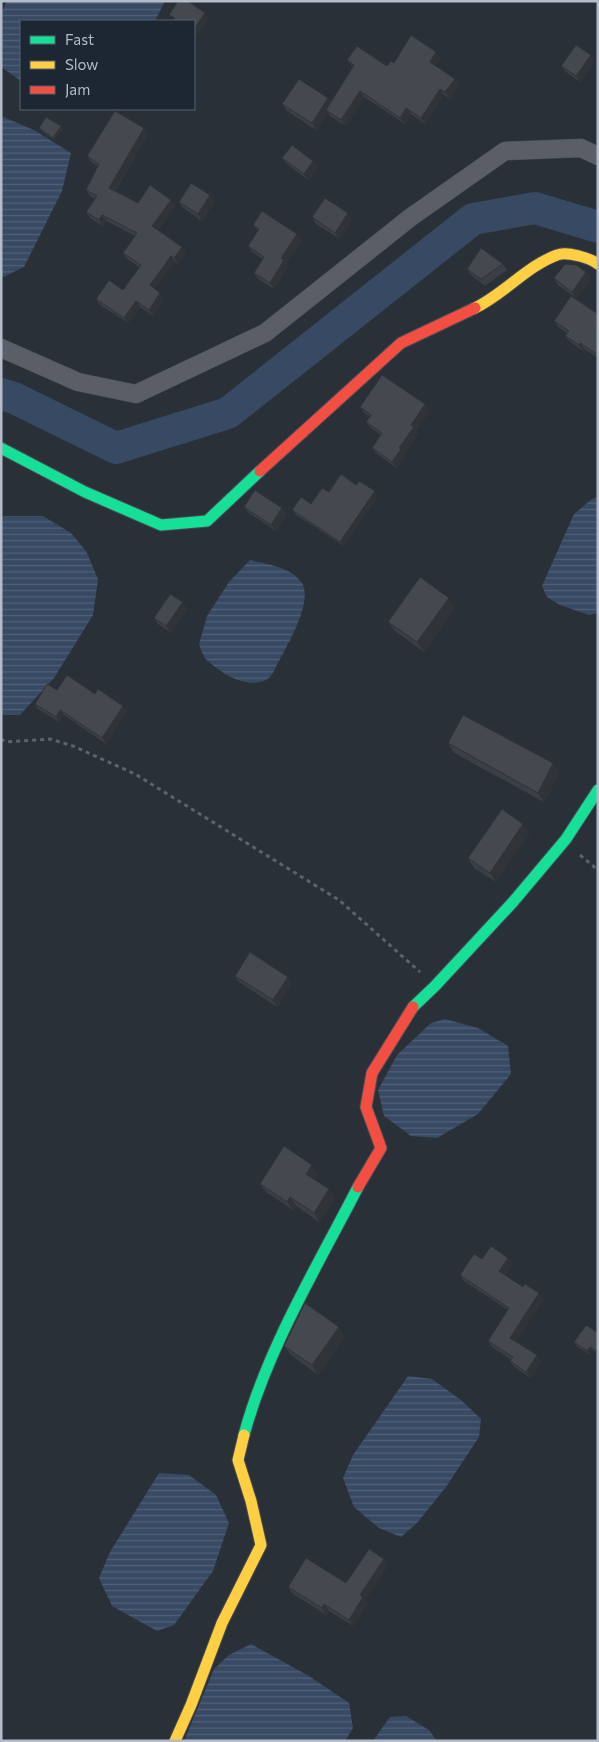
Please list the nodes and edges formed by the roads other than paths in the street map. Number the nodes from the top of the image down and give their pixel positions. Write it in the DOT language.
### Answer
graph roads {
  1 [pos="598,156"];
  2 [pos="598,264"];
  3 [pos="1,348"];
  4 [pos="1,448"];
  5 [pos="598,790"];
  6 [pos="175,1741"];
  1 -- 3 [label="street"];
  2 -- 4 [label="main road"];
  5 -- 6 [label="main road"];
}
